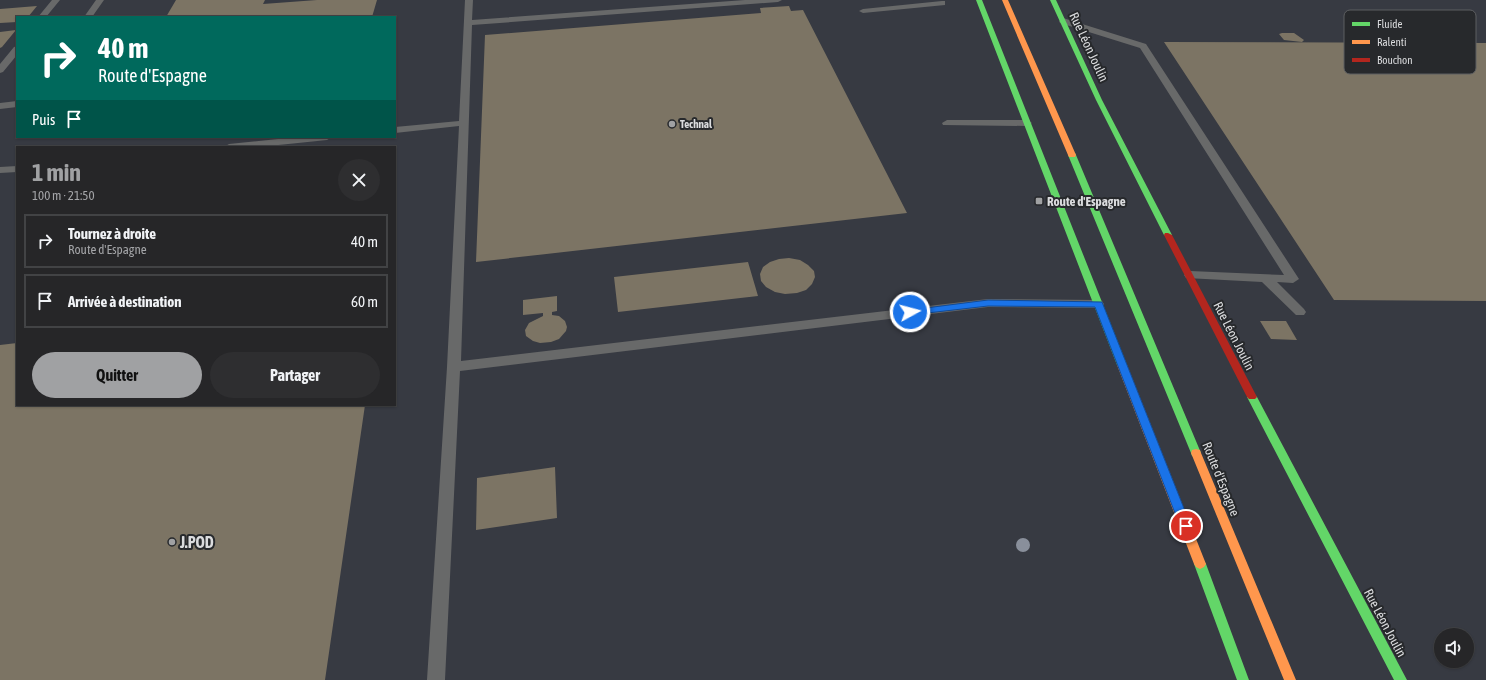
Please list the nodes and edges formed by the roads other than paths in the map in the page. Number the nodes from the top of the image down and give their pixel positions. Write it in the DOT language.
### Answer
graph roads {
  1 [pos="56,0"];
  2 [pos="100,0"];
  3 [pos="469,0"];
  4 [pos="630,0"];
  5 [pos="668,0"];
  6 [pos="778,0"];
  7 [pos="979,0"];
  8 [pos="1005,0"];
  9 [pos="1053,0"];
  10 [pos="942,3"];
  11 [pos="671,9"];
  12 [pos="863,11"];
  13 [pos="632,12"];
  14 [pos="43,16"];
  15 [pos="89,16"];
  16 [pos="1063,21"];
  17 [pos="469,23"];
  18 [pos="16,50"];
  19 [pos="0,70"];
  20 [pos="16,104"];
  21 [pos="0,106"];
  22 [pos="464,123"];
  23 [pos="947,123"];
  24 [pos="1027,123"];
  25 [pos="396,130"];
  26 [pos="318,138"];
  27 [pos="239,146"];
  28 [pos="16,169"];
  29 [pos="0,170"];
  30 [pos="1190,275"];
  31 [pos="1265,278"];
  32 [pos="1098,304"];
  33 [pos="1300,312"];
  34 [pos="454,368"];
  35 [pos="436,680"];
  36 [pos="1243,680"];
  37 [pos="1290,680"];
  38 [pos="1401,680"];
  1 -- 14 [label="lane"];
  2 -- 15 [label="lane"];
  3 -- 17 [label="lane"];
  4 -- 13 [label="lane"];
  5 -- 11 [label="lane"];
  6 -- 11 [label="lane"];
  7 -- 24 [label="main road"];
  8 -- 37 [label="main road, Route d'Espagne"];
  9 -- 16 [label="main road, Rue Léon Joulin"];
  10 -- 12 [label="lane"];
  11 -- 13 [label="lane"];
  13 -- 17 [label="lane"];
  16 -- 30 [label="main road, Rue Léon Joulin"];
  16 -- 31 [label="lane"];
  17 -- 22 [label="lane"];
  18 -- 19 [label="lane"];
  20 -- 21 [label="lane"];
  22 -- 25 [label="lane"];
  22 -- 34 [label="lane"];
  23 -- 24 [label="lane"];
  24 -- 32 [label="main road"];
  26 -- 27 [label="lane"];
  28 -- 29 [label="lane"];
  30 -- 31 [label="lane"];
  30 -- 38 [label="main road, Rue Léon Joulin"];
  31 -- 33 [label="lane"];
  32 -- 34 [label="lane"];
  32 -- 36 [label="main road"];
  34 -- 35 [label="lane"];
}
